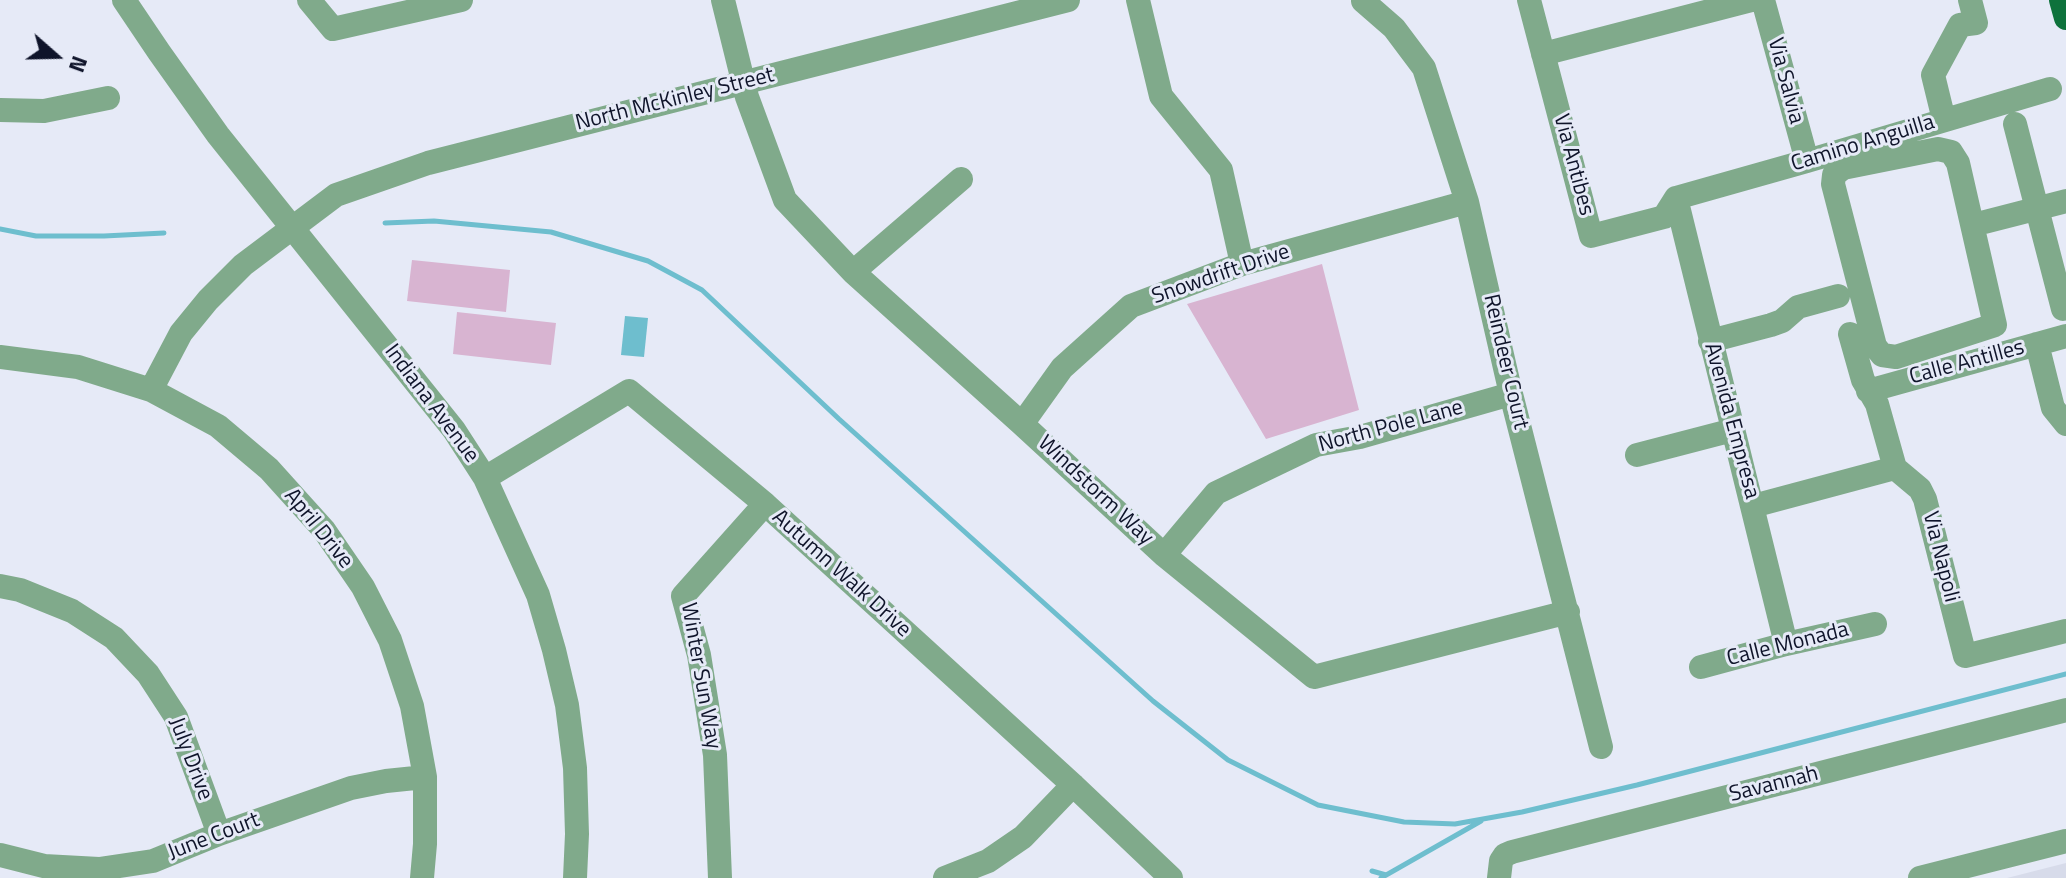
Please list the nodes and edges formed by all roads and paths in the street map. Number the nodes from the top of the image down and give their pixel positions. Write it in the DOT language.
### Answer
graph roads {
  1 [pos="124,0"];
  2 [pos="309,0"];
  3 [pos="461,0"];
  4 [pos="723,0"];
  5 [pos="1068,0"];
  6 [pos="1138,0"];
  7 [pos="1529,0"];
  8 [pos="1752,0"];
  9 [pos="1763,0"];
  10 [pos="1970,0"];
  11 [pos="2061,0"];
  12 [pos="1363,1"];
  13 [pos="2066,18"];
  14 [pos="1543,54"];
  15 [pos="744,83"];
  16 [pos="2050,89"];
  17 [pos="108,98"];
  18 [pos="0,110"];
  19 [pos="1944,120"];
  20 [pos="2015,124"];
  21 [pos="1807,161"];
  22 [pos="961,179"];
  23 [pos="1676,198"];
  24 [pos="2066,201"];
  25 [pos="1467,202"];
  26 [pos="2037,208"];
  27 [pos="1973,225"];
  28 [pos="293,227"];
  29 [pos="1242,264"];
  30 [pos="853,272"];
  31 [pos="1838,296"];
  32 [pos="2063,309"];
  33 [pos="1850,334"];
  34 [pos="2066,336"];
  35 [pos="1710,341"];
  36 [pos="2037,344"];
  37 [pos="0,357"];
  38 [pos="151,390"];
  39 [pos="1868,391"];
  40 [pos="1511,394"];
  41 [pos="1022,424"];
  42 [pos="2066,424"];
  43 [pos="1733,430"];
  44 [pos="1637,455"];
  45 [pos="1895,468"];
  46 [pos="485,478"];
  47 [pos="765,504"];
  48 [pos="1753,506"];
  49 [pos="1164,555"];
  50 [pos="0,586"];
  51 [pos="1568,612"];
  52 [pos="1875,624"];
  53 [pos="2066,631"];
  54 [pos="1786,644"];
  55 [pos="1701,667"];
  56 [pos="2066,710"];
  57 [pos="1601,747"];
  58 [pos="425,777"];
  59 [pos="1073,785"];
  60 [pos="219,834"];
  61 [pos="2066,841"];
  62 [pos="0,855"];
  63 [pos="422,878"];
  64 [pos="575,878"];
  65 [pos="720,878"];
  66 [pos="945,878"];
  67 [pos="1171,878"];
  68 [pos="1499,878"];
  69 [pos="1920,878"];
  1 -- 28 [label="street, Indiana Avenue"];
  2 -- 3 [label="street"];
  4 -- 15 [label="street, Windstorm Way"];
  5 -- 15 [label="street, North McKinley Street"];
  6 -- 29 [label="street"];
  7 -- 14 [label="street, Via Antibes"];
  8 -- 14 [label="street"];
  9 -- 21 [label="street, Via Salvia"];
  10 -- 19 [label="street"];
  11 -- 13 [label="main road"];
  12 -- 25 [label="street, Reindeer Court"];
  14 -- 23 [label="street, Via Antibes"];
  15 -- 28 [label="street, North McKinley Street"];
  15 -- 30 [label="street, Windstorm Way"];
  16 -- 19 [label="street, Camino Anguilla"];
  17 -- 18 [label="street"];
  19 -- 21 [label="street, Camino Anguilla"];
  20 -- 26 [label="street"];
  21 -- 23 [label="street, Camino Anguilla"];
  22 -- 30 [label="street"];
  23 -- 35 [label="street, Avenida Empresa"];
  24 -- 26 [label="street"];
  25 -- 29 [label="street, Snowdrift Drive"];
  25 -- 40 [label="street, Reindeer Court"];
  26 -- 27 [label="street"];
  26 -- 32 [label="street"];
  27 -- 27 [label="street"];
  28 -- 38 [label="street, North McKinley Street"];
  28 -- 46 [label="street, Indiana Avenue"];
  29 -- 41 [label="street, Snowdrift Drive"];
  30 -- 41 [label="street, Windstorm Way"];
  31 -- 35 [label="street"];
  33 -- 39 [label="street"];
  34 -- 36 [label="street, Calle Antilles"];
  35 -- 43 [label="street, Avenida Empresa"];
  36 -- 39 [label="street, Calle Antilles"];
  36 -- 42 [label="street"];
  37 -- 38 [label="street, April Drive"];
  38 -- 58 [label="street, April Drive"];
  39 -- 45 [label="street"];
  40 -- 49 [label="street, North Pole Lane"];
  40 -- 51 [label="street, Reindeer Court"];
  41 -- 49 [label="street, Windstorm Way"];
  43 -- 44 [label="street"];
  43 -- 48 [label="street, Avenida Empresa"];
  45 -- 48 [label="street"];
  45 -- 53 [label="street, Via Napoli"];
  46 -- 47 [label="street, Autumn Walk Drive"];
  46 -- 64 [label="street, Indiana Avenue"];
  47 -- 59 [label="street, Autumn Walk Drive"];
  47 -- 65 [label="street, Winter Sun Way"];
  48 -- 54 [label="street, Avenida Empresa"];
  49 -- 51 [label="street, Windstorm Way"];
  50 -- 60 [label="street, July Drive"];
  51 -- 57 [label="street, Reindeer Court"];
  52 -- 54 [label="street, Calle Monada"];
  54 -- 55 [label="street, Calle Monada"];
  56 -- 68 [label="street, Savannah"];
  58 -- 60 [label="street, June Court"];
  58 -- 63 [label="street, April Drive"];
  59 -- 66 [label="street"];
  59 -- 67 [label="street, Autumn Walk Drive"];
  60 -- 62 [label="street, June Court"];
  61 -- 69 [label="street"];
}
